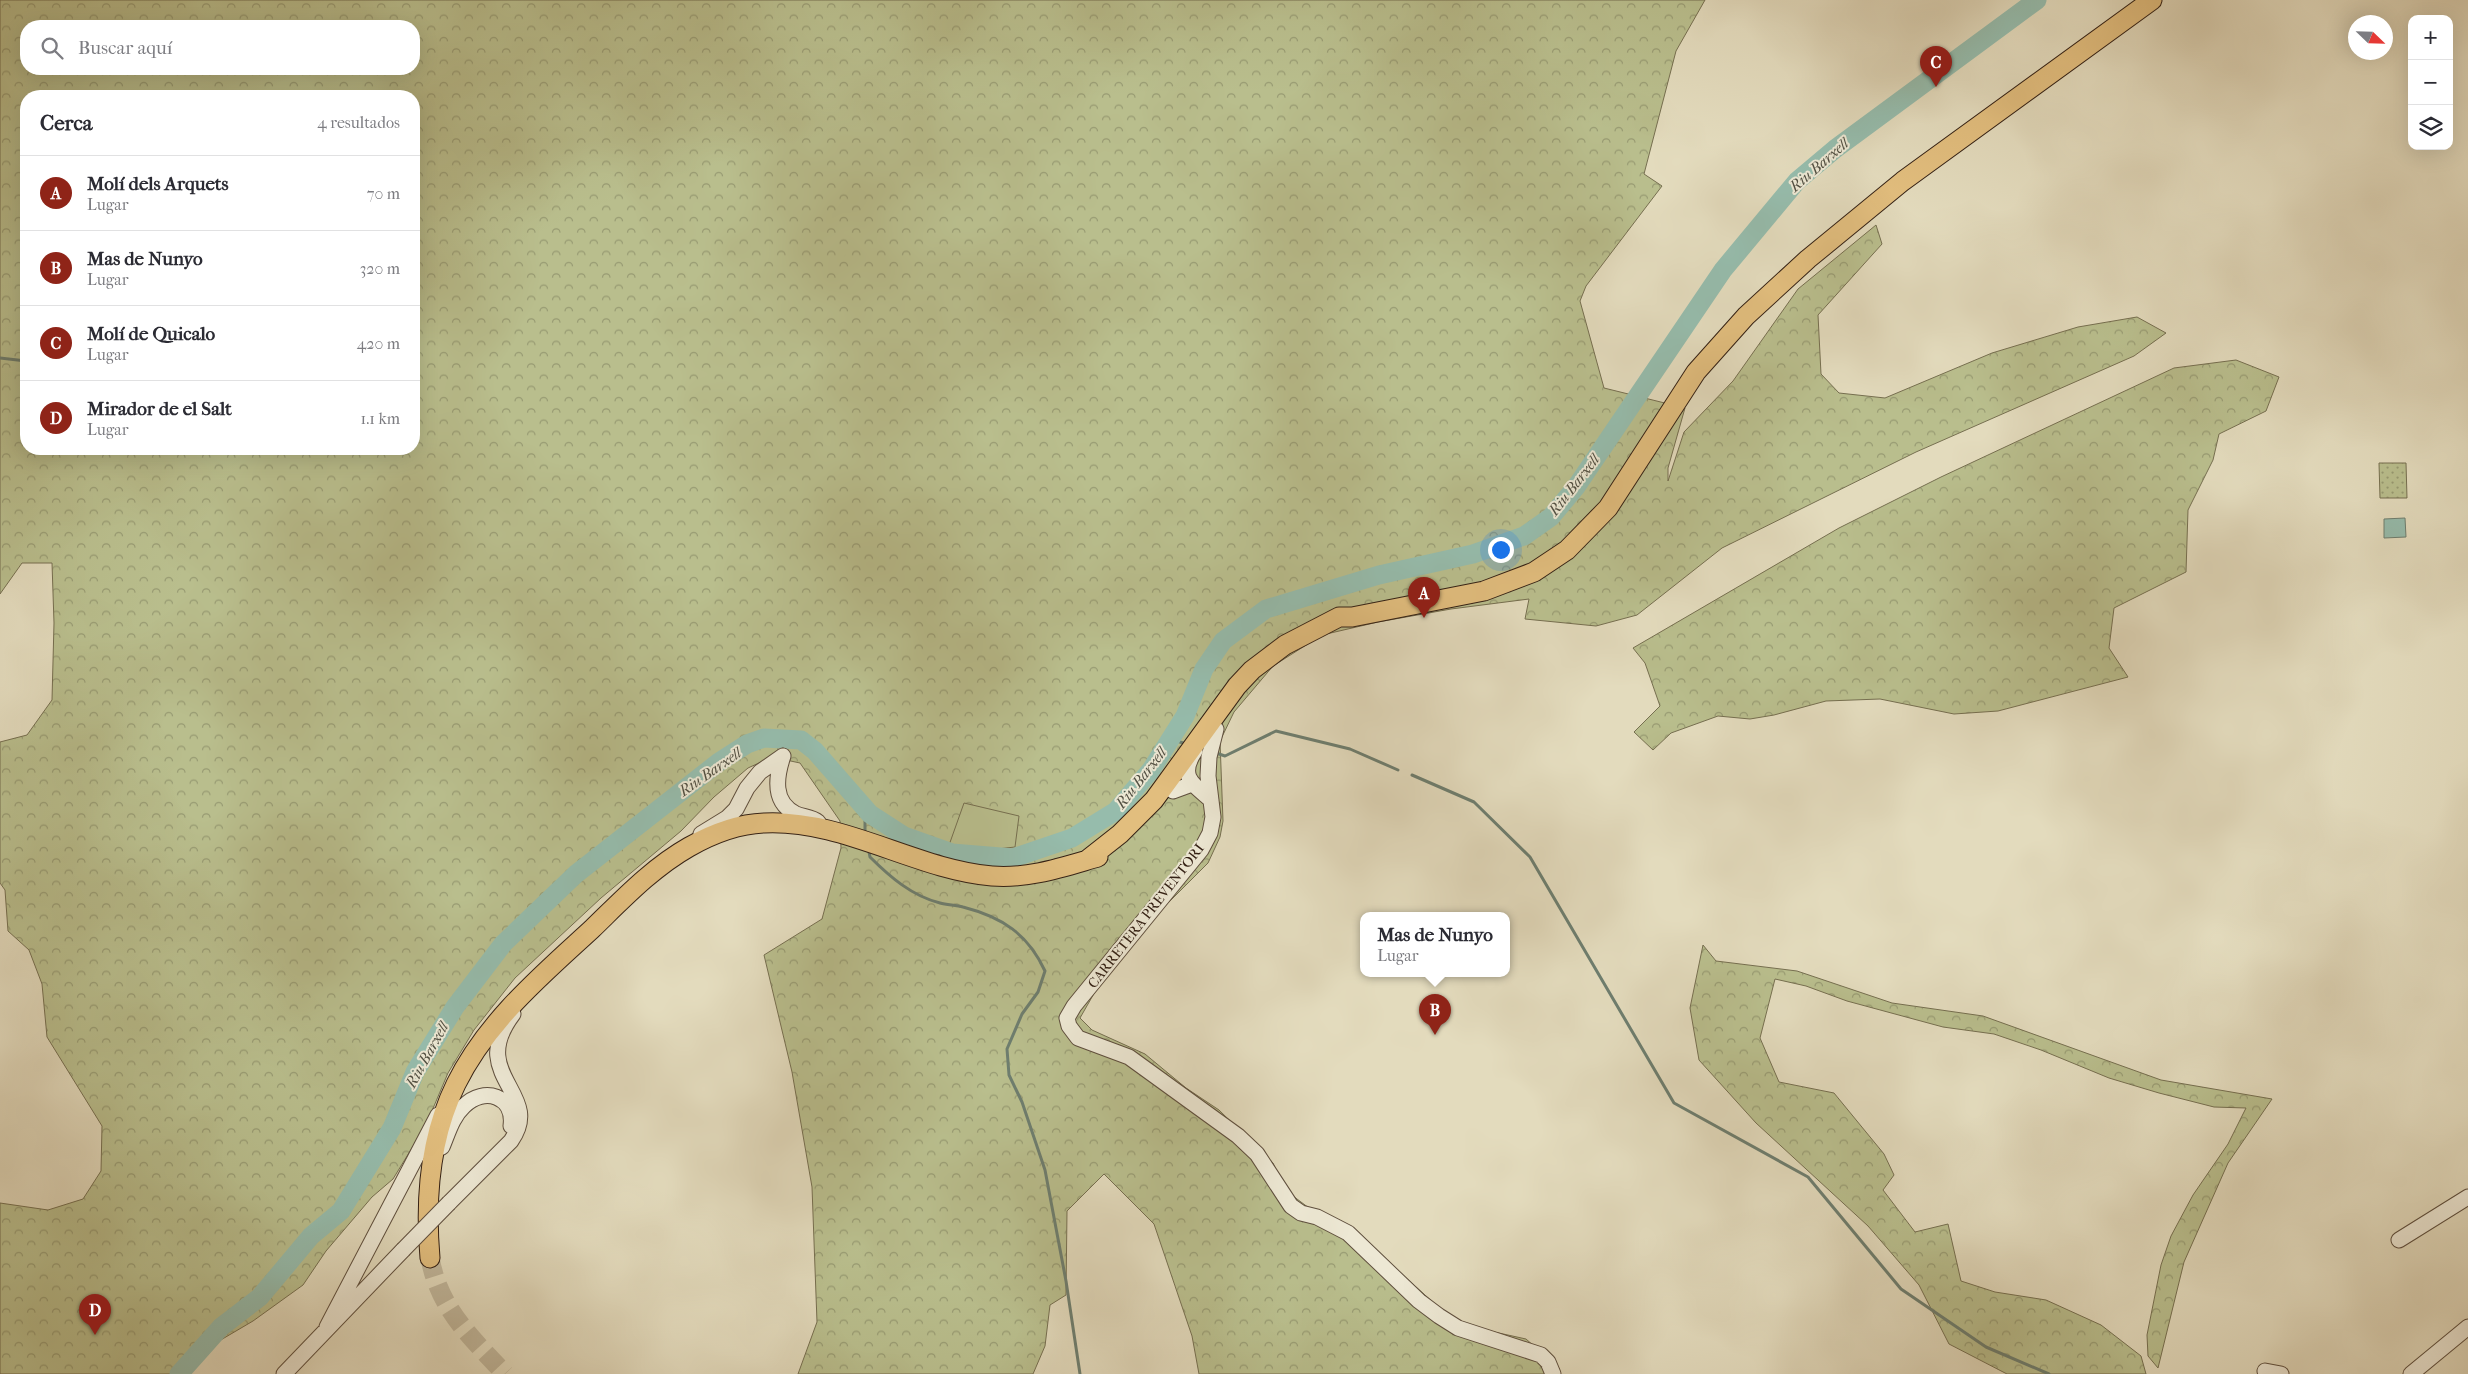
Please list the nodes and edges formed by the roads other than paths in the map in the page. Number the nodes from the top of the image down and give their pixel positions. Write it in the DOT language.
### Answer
graph roads {
  1 [pos="2152,0"];
  2 [pos="1211,728"];
  3 [pos="760,772"];
  4 [pos="1190,776"];
  5 [pos="1208,776"];
  6 [pos="776,785"];
  7 [pos="1154,800"];
  8 [pos="1211,800"];
  9 [pos="828,831"];
  10 [pos="688,848"];
  11 [pos="1087,860"];
  12 [pos="543,974"];
  13 [pos="456,1084"];
  14 [pos="498,1152"];
  15 [pos="431,1176"];
  16 [pos="2468,1197"];
  17 [pos="2400,1240"];
  18 [pos="430,1258"];
  19 [pos="327,1327"];
  20 [pos="2468,1327"];
  21 [pos="2265,1372"];
  22 [pos="284,1374"];
  23 [pos="1553,1374"];
  24 [pos="2281,1374"];
  25 [pos="2411,1374"];
  1 -- 2 [label="main road"];
  2 -- 4 [label="main road"];
  2 -- 5 [label="street, CARRETERA PREVENTORI"];
  2 -- 7 [label="main road"];
  3 -- 6 [label="street"];
  3 -- 6 [label="street"];
  3 -- 10 [label="street"];
  4 -- 5 [label="street"];
  4 -- 7 [label="street"];
  4 -- 8 [label="street"];
  4 -- 11 [label="main road"];
  5 -- 8 [label="street, CARRETERA PREVENTORI"];
  6 -- 9 [label="street"];
  7 -- 11 [label="main road"];
  8 -- 23 [label="street, CARRETERA PREVENTORI"];
  9 -- 10 [label="main road"];
  9 -- 11 [label="main road"];
  10 -- 12 [label="main road"];
  12 -- 13 [label="main road"];
  12 -- 14 [label="street"];
  13 -- 15 [label="main road"];
  13 -- 19 [label="street"];
  14 -- 15 [label="street"];
  14 -- 19 [label="street, bridge"];
  15 -- 18 [label="main road"];
  16 -- 17 [label="street"];
  19 -- 22 [label="street"];
  20 -- 25 [label="street"];
  21 -- 24 [label="street"];
}
